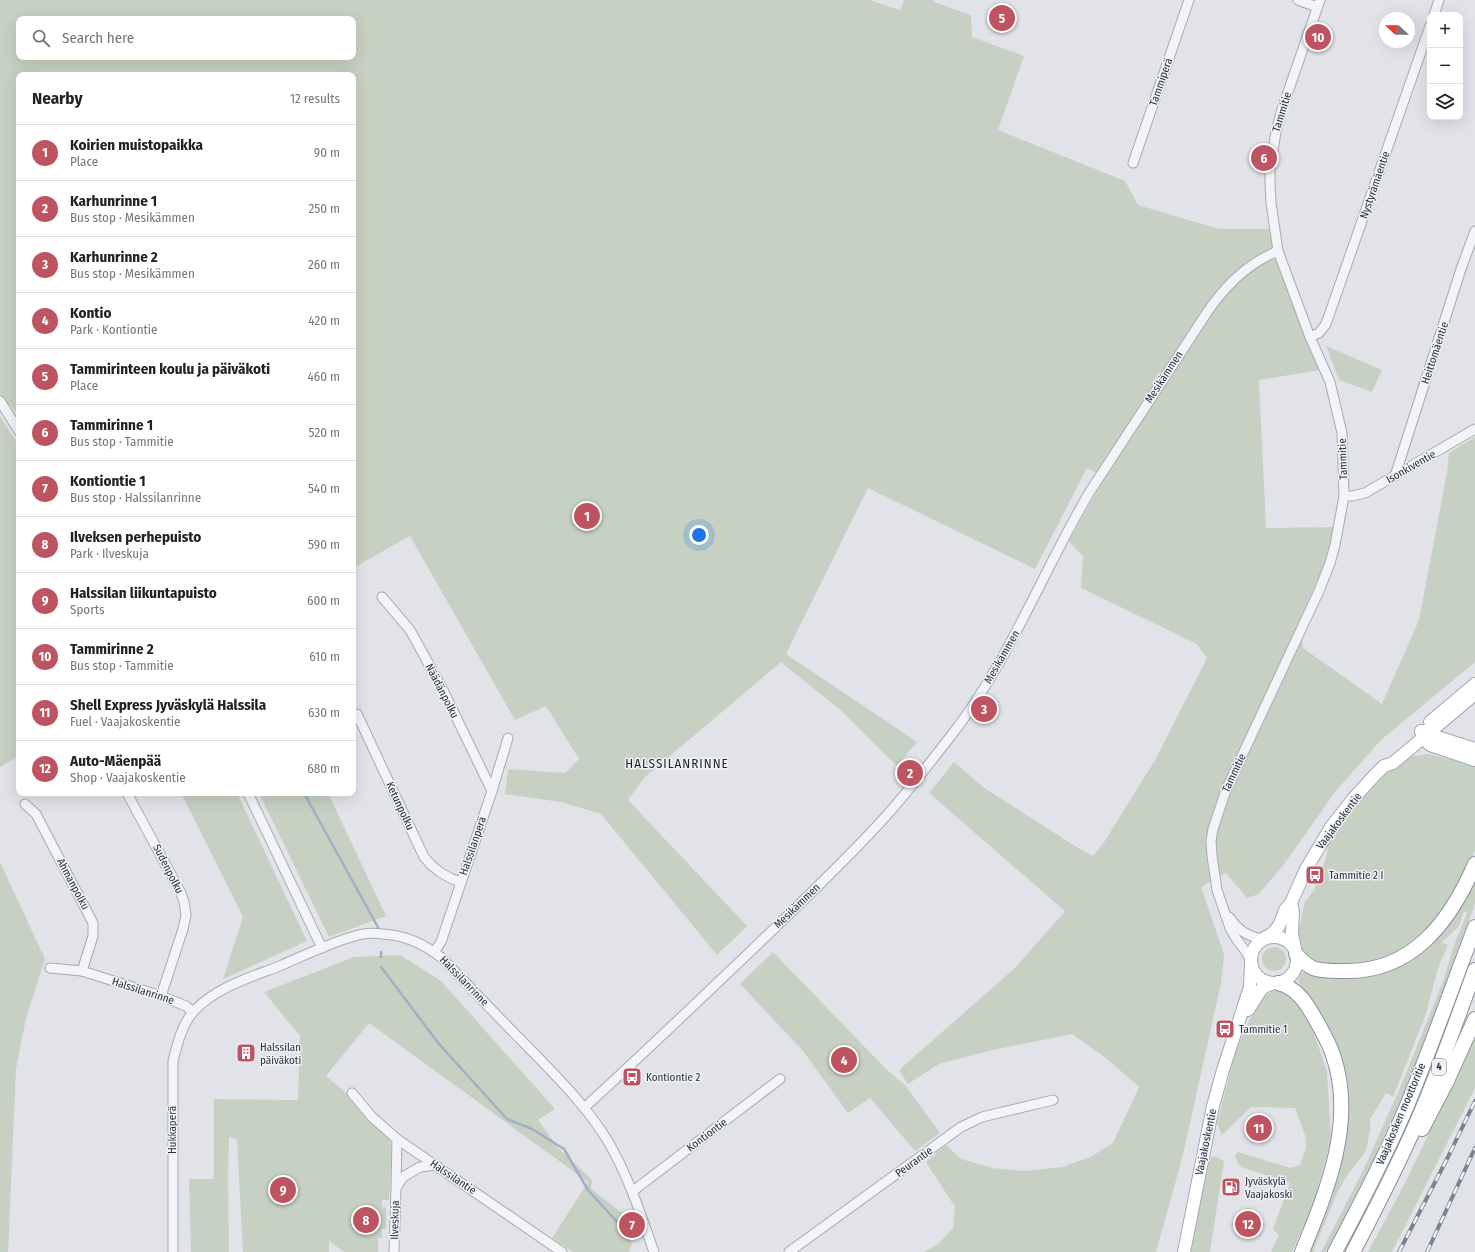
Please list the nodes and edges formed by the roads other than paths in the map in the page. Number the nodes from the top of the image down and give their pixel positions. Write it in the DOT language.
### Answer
graph roads {
  1 [pos="1189,0"];
  2 [pos="1298,0"];
  3 [pos="1439,0"];
  4 [pos="1318,4"];
  5 [pos="1435,12"];
  6 [pos="1427,35"];
  7 [pos="1133,163"];
  8 [pos="1475,231"];
  9 [pos="1278,251"];
  10 [pos="1310,337"];
  11 [pos="0,401"];
  12 [pos="16,425"];
  13 [pos="1475,429"];
  14 [pos="1395,476"];
  15 [pos="1344,496"];
  16 [pos="382,597"];
  17 [pos="1475,684"];
  18 [pos="1475,694"];
  19 [pos="357,714"];
  20 [pos="1424,733"];
  21 [pos="508,738"];
  22 [pos="1475,749"];
  23 [pos="1475,760"];
  24 [pos="492,791"];
  25 [pos="129,796"];
  26 [pos="249,796"];
  27 [pos="25,804"];
  28 [pos="1475,864"];
  29 [pos="460,882"];
  30 [pos="1291,903"];
  31 [pos="1224,910"];
  32 [pos="1475,927"];
  33 [pos="1263,939"];
  34 [pos="322,948"];
  35 [pos="434,952"];
  36 [pos="1296,952"];
  37 [pos="1251,963"];
  38 [pos="50,968"];
  39 [pos="1475,970"];
  40 [pos="82,971"];
  41 [pos="1275,983"];
  42 [pos="161,996"];
  43 [pos="193,1012"];
  44 [pos="1475,1019"];
  45 [pos="1234,1034"];
  46 [pos="780,1079"];
  47 [pos="352,1093"];
  48 [pos="1053,1100"];
  49 [pos="584,1108"];
  50 [pos="397,1139"];
  51 [pos="1399,1162"];
  52 [pos="435,1165"];
  53 [pos="396,1188"];
  54 [pos="632,1191"];
  55 [pos="173,1252"];
  56 [pos="394,1252"];
  57 [pos="562,1252"];
  58 [pos="654,1252"];
  59 [pos="791,1252"];
  60 [pos="1184,1252"];
  61 [pos="1302,1252"];
  62 [pos="1335,1252"];
  63 [pos="1353,1252"];
  1 -- 7 [label="street, Tammiperä"];
  2 -- 4 [label="street"];
  3 -- 5 [label="street"];
  4 -- 9 [label="street, Tammitie"];
  6 -- 10 [label="street, Nystyrämäentie"];
  8 -- 14 [label="street, Heittomäentie"];
  9 -- 10 [label="street, Tammitie"];
  9 -- 49 [label="street, Mesikämmen"];
  10 -- 15 [label="street, Tammitie"];
  11 -- 12 [label="street"];
  13 -- 14 [label="street, Isonkiventie"];
  14 -- 15 [label="street, Isonkiventie"];
  15 -- 31 [label="street, Tammitie"];
  16 -- 24 [label="street, Näädänpolku"];
  17 -- 20 [label="main road, Vaajakoskentie"];
  18 -- 20 [label="main road, Vaajakoskentie"];
  19 -- 29 [label="street, Ketunpolku"];
  20 -- 22 [label="main road"];
  20 -- 23 [label="main road"];
  20 -- 30 [label="main road, Vaajakoskentie"];
  21 -- 24 [label="street, Halssilanperä"];
  24 -- 29 [label="street, Halssilanperä"];
  25 -- 42 [label="street, Sudenpolku"];
  26 -- 34 [label="street"];
  27 -- 40 [label="street, Ahmanpolku"];
  28 -- 36 [label="highway"];
  29 -- 35 [label="street, Halssilanperä"];
  30 -- 33 [label="main road, Vaajakoskentie"];
  30 -- 36 [label="main road, Vaajakoskentie"];
  31 -- 33 [label="street, Tammitie"];
  31 -- 37 [label="street, Tammitie"];
  32 -- 62 [label="highway, Vaajakosken moottoritie / 4"];
  33 -- 36 [label="main road"];
  33 -- 37 [label="main road"];
  34 -- 35 [label="street, Halssilanrinne"];
  34 -- 43 [label="street, Halssilanrinne"];
  35 -- 49 [label="street, Halssilanrinne"];
  36 -- 41 [label="main road"];
  37 -- 41 [label="main road"];
  37 -- 45 [label="main road, Vaajakoskentie"];
  38 -- 40 [label="street, Halssilanrinne"];
  39 -- 51 [label="highway, Vaajakosken moottoritie / 4"];
  40 -- 42 [label="street, Halssilanrinne"];
  41 -- 45 [label="main road, Vaajakoskentie"];
  41 -- 61 [label="highway"];
  42 -- 43 [label="street, Halssilanrinne"];
  43 -- 55 [label="street, Hukkaperä"];
  44 -- 51 [label="highway"];
  45 -- 60 [label="main road, Vaajakoskentie"];
  46 -- 54 [label="street, Kontiontie"];
  47 -- 50 [label="street, Halssilantie"];
  48 -- 59 [label="street, Peurantie"];
  49 -- 54 [label="street, Halssilanrinne"];
  50 -- 52 [label="street, Halssilantie"];
  50 -- 53 [label="street"];
  51 -- 63 [label="highway, Vaajakosken moottoritie / 4"];
  52 -- 53 [label="street, Ilveskuja"];
  52 -- 57 [label="street, Halssilantie"];
  53 -- 56 [label="street, Ilveskuja"];
  54 -- 58 [label="street, Halssilanrinne"];
}
